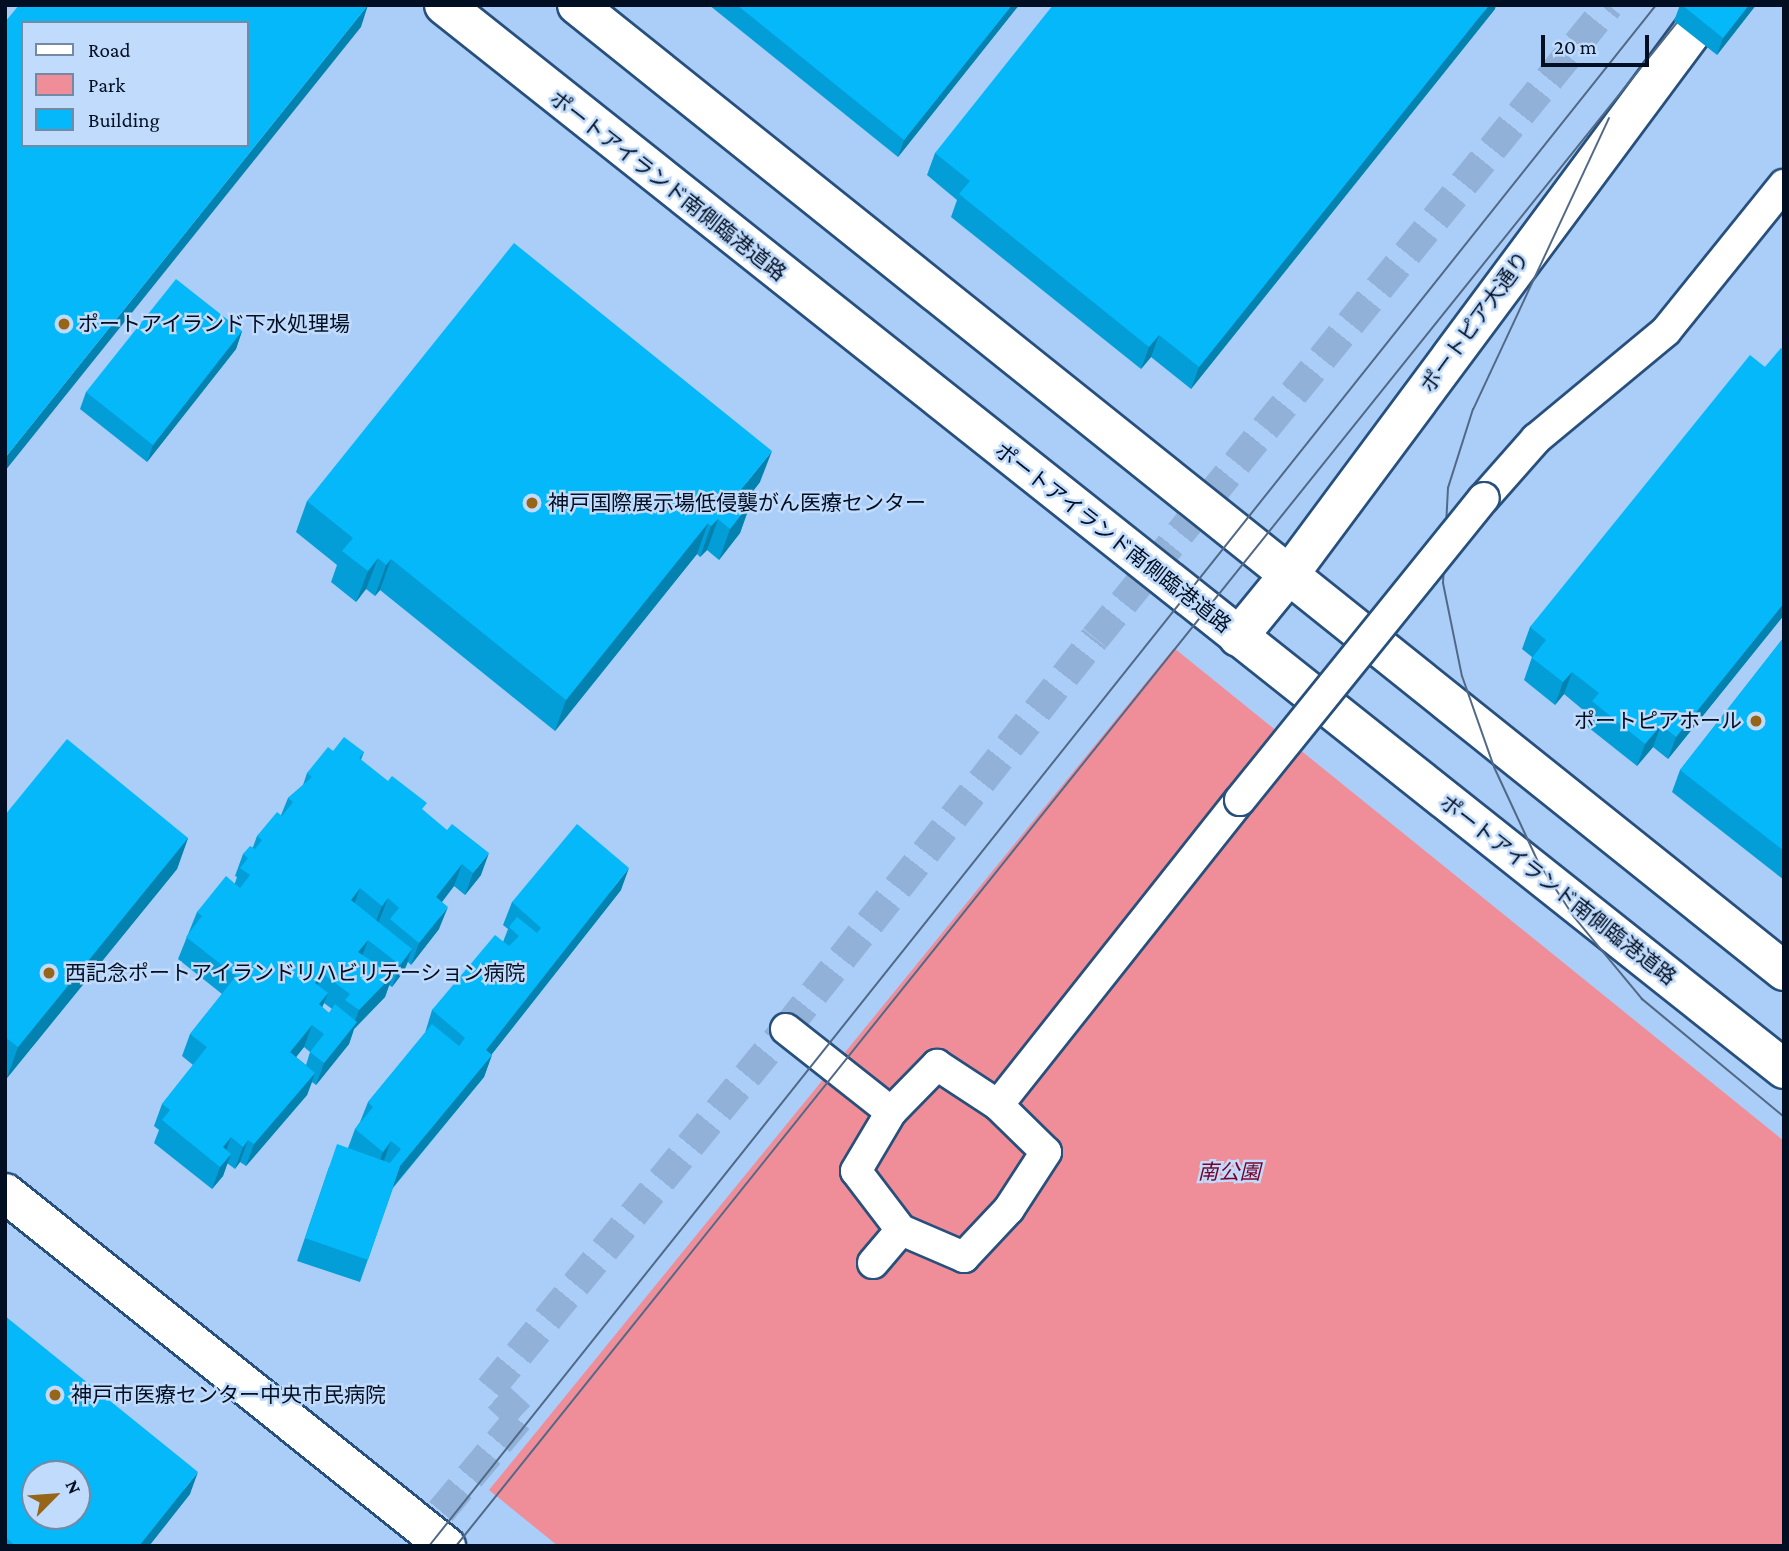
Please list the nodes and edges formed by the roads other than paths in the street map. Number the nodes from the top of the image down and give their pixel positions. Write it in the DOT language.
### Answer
graph roads {
  1 [pos="577,5"];
  2 [pos="1712,5"];
  3 [pos="446,6"];
  4 [pos="1784,185"];
  5 [pos="1291,572"];
  6 [pos="1238,637"];
  7 [pos="1784,971"];
  8 [pos="786,1029"];
  9 [pos="1784,1069"];
  10 [pos="998,1105"];
  11 [pos="891,1112"];
  12 [pos="5,1193"];
  13 [pos="901,1230"];
  14 [pos="873,1263"];
  15 [pos="446,1546"];
  1 -- 5 [label="street"];
  2 -- 5 [label="street, ポートピア大通り"];
  3 -- 6 [label="street, ポートアイランド南側臨港道路"];
  4 -- 10 [label="street, bridge"];
  5 -- 6 [label="street, ポートピア大通り"];
  5 -- 7 [label="street"];
  6 -- 9 [label="street, ポートアイランド南側臨港道路"];
  8 -- 11 [label="street"];
  10 -- 11 [label="street"];
  10 -- 13 [label="street"];
  11 -- 13 [label="street"];
  12 -- 15 [label="street"];
  13 -- 14 [label="street"];
}
